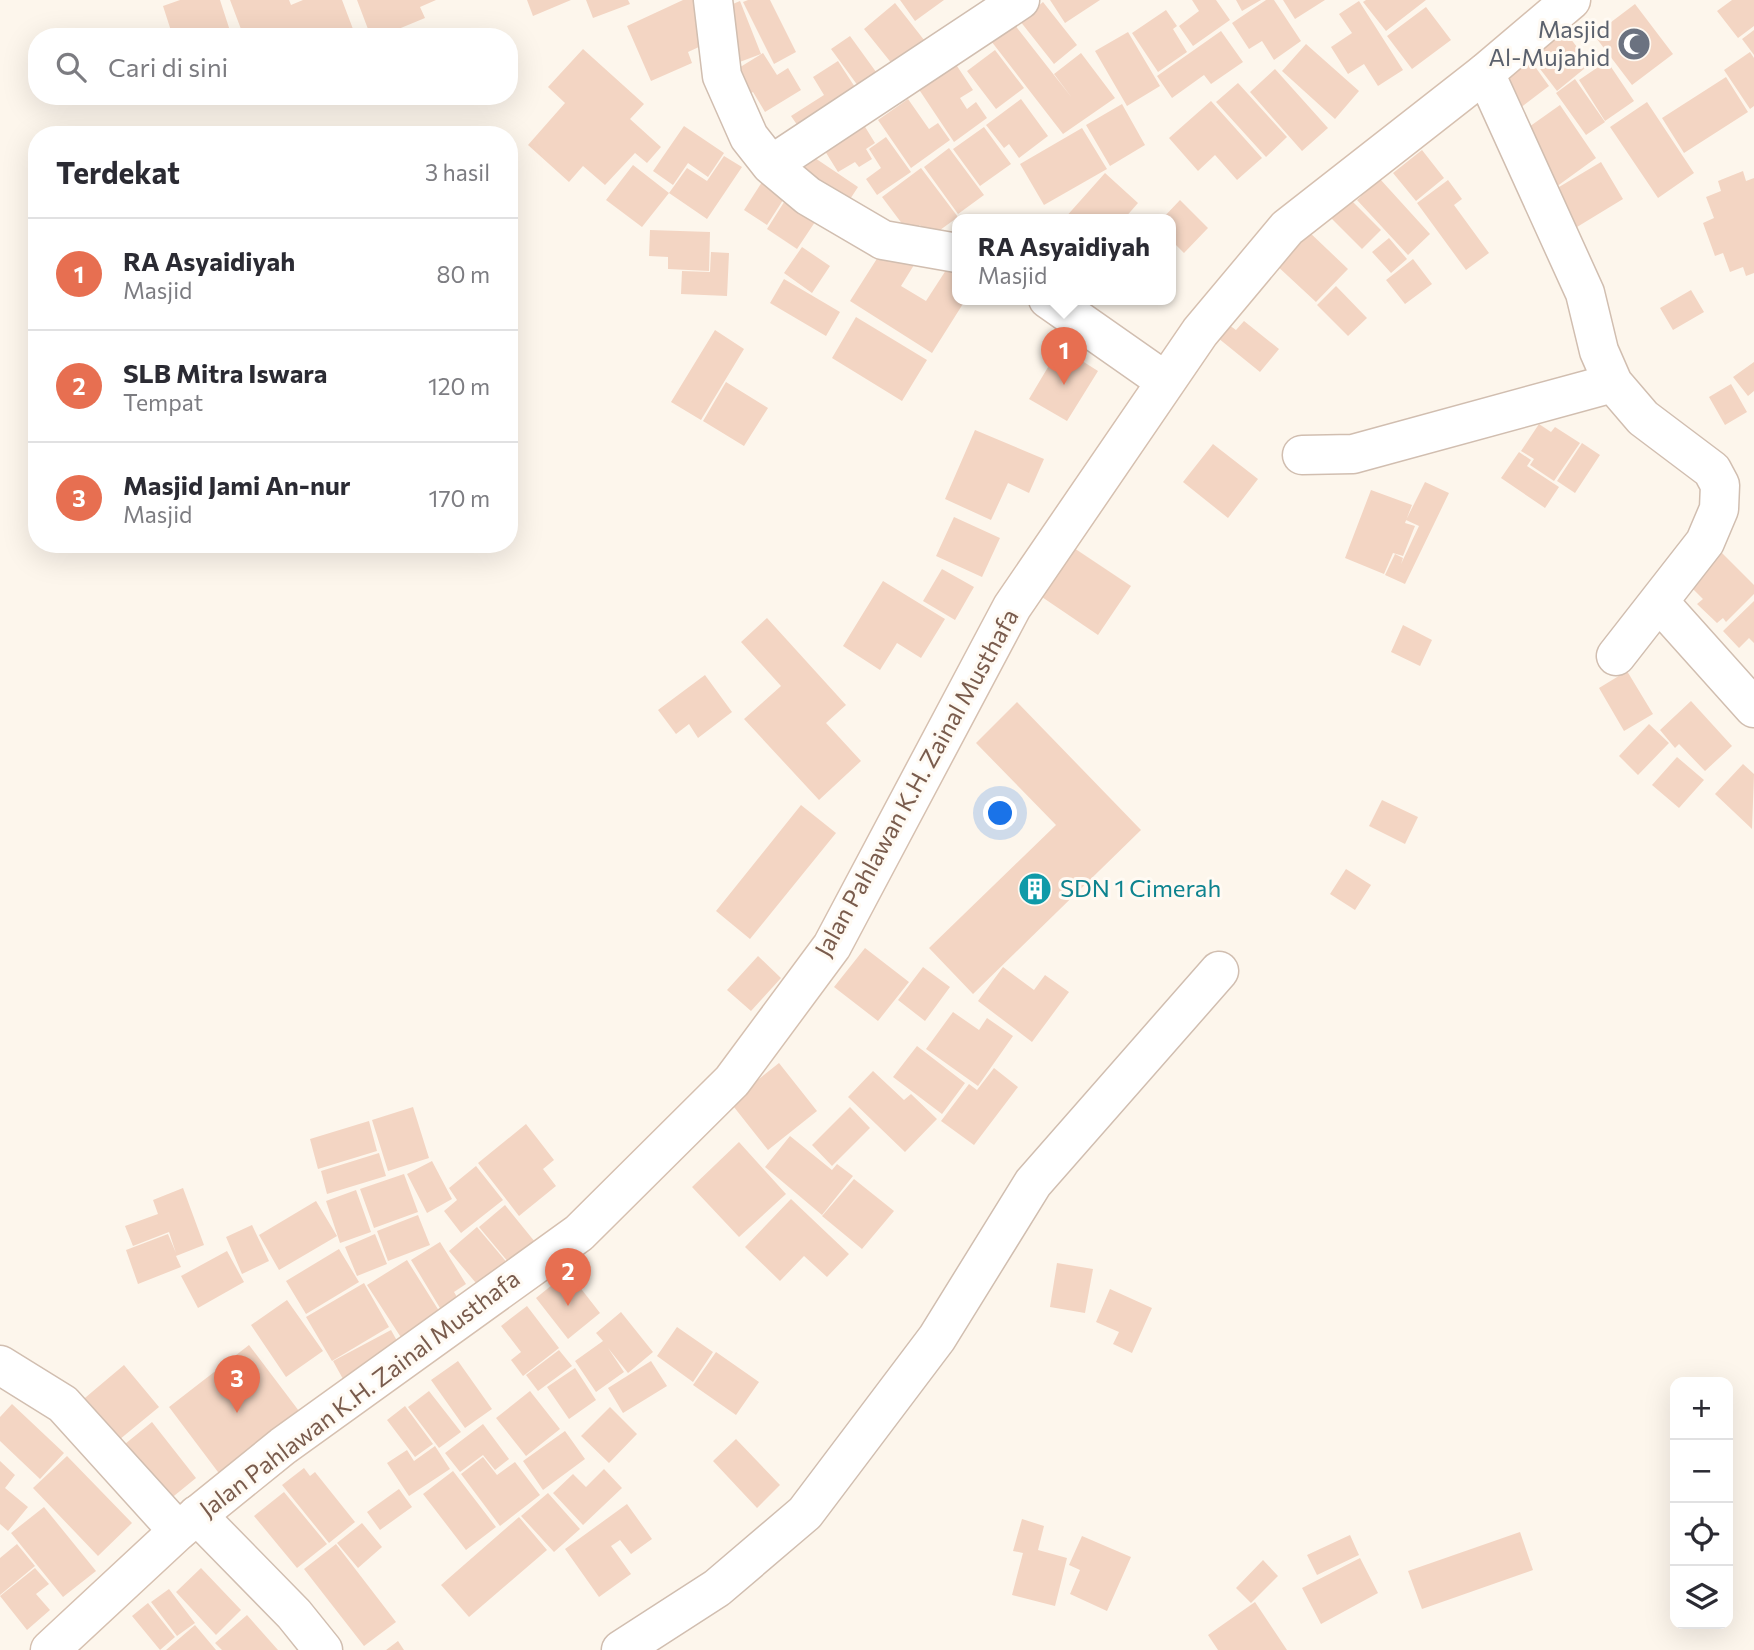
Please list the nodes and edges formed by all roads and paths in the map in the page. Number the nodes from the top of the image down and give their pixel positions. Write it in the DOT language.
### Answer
graph roads {
  1 [pos="1020,0"];
  2 [pos="1571,0"];
  3 [pos="713,2"];
  4 [pos="1485,73"];
  5 [pos="771,165"];
  6 [pos="952,252"];
  7 [pos="1056,305"];
  8 [pos="1165,382"];
  9 [pos="1613,383"];
  10 [pos="1303,455"];
  11 [pos="1659,602"];
  12 [pos="1616,656"];
  13 [pos="1754,708"];
  14 [pos="1219,971"];
  15 [pos="0,1364"];
  16 [pos="187,1523"];
  17 [pos="50,1650"];
  18 [pos="323,1650"];
  19 [pos="621,1650"];
  1 -- 5 [label="street"];
  2 -- 4 [label="street, Jalan Pahlawan K.H. Zainal Musthafa"];
  3 -- 5 [label="street"];
  4 -- 8 [label="street, Jalan Pahlawan K.H. Zainal Musthafa"];
  4 -- 9 [label="street"];
  5 -- 6 [label="street"];
  7 -- 8 [label="street"];
  8 -- 16 [label="street, Jalan Pahlawan K.H. Zainal Musthafa"];
  9 -- 10 [label="street"];
  9 -- 11 [label="street"];
  11 -- 12 [label="street"];
  11 -- 13 [label="street"];
  14 -- 19 [label="street"];
  15 -- 16 [label="street"];
  16 -- 17 [label="street, Jalan Pahlawan K.H. Zainal Musthafa"];
  16 -- 18 [label="street"];
}
